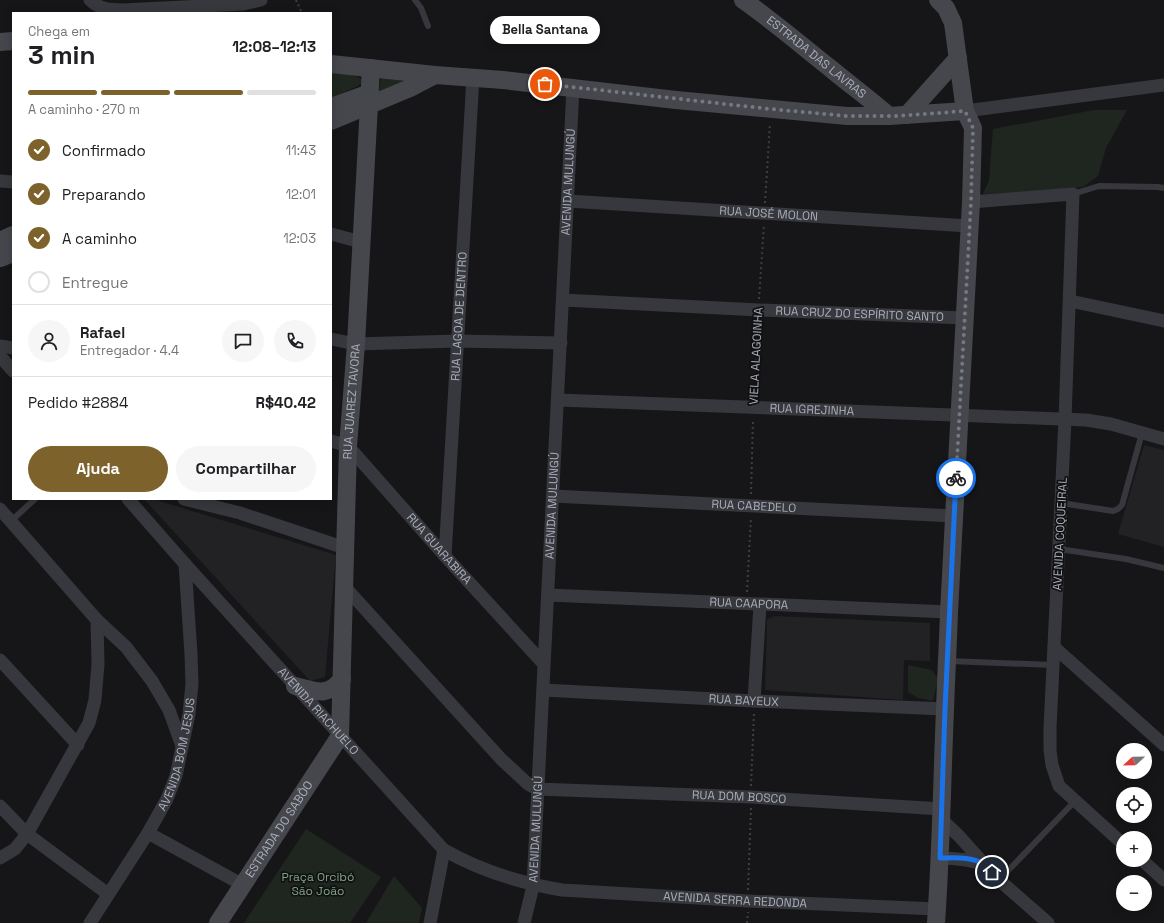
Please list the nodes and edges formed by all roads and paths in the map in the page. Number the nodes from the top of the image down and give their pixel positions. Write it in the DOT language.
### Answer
graph roads {
  1 [pos="261,0"];
  2 [pos="296,0"];
  3 [pos="415,0"];
  4 [pos="743,0"];
  5 [pos="938,0"];
  6 [pos="90,1"];
  7 [pos="198,3"];
  8 [pos="765,8"];
  9 [pos="302,12"];
  10 [pos="428,26"];
  11 [pos="958,58"];
  12 [pos="332,64"];
  13 [pos="371,68"];
  14 [pos="435,75"];
  15 [pos="473,77"];
  16 [pos="1164,85"];
  17 [pos="852,86"];
  18 [pos="573,88"];
  19 [pos="370,99"];
  20 [pos="332,108"];
  21 [pos="770,109"];
  22 [pos="965,111"];
  23 [pos="907,115"];
  24 [pos="847,116"];
  25 [pos="889,116"];
  26 [pos="332,120"];
  27 [pos="0,181"];
  28 [pos="12,182"];
  29 [pos="1161,187"];
  30 [pos="1073,194"];
  31 [pos="568,201"];
  32 [pos="971,202"];
  33 [pos="765,213"];
  34 [pos="970,226"];
  35 [pos="332,234"];
  36 [pos="12,236"];
  37 [pos="0,241"];
  38 [pos="362,242"];
  39 [pos="12,253"];
  40 [pos="0,258"];
  41 [pos="563,300"];
  42 [pos="1070,301"];
  43 [pos="759,310"];
  44 [pos="965,318"];
  45 [pos="1164,322"];
  46 [pos="332,339"];
  47 [pos="458,341"];
  48 [pos="561,343"];
  49 [pos="356,344"];
  50 [pos="0,346"];
  51 [pos="12,348"];
  52 [pos="0,356"];
  53 [pos="12,370"];
  54 [pos="558,400"];
  55 [pos="753,408"];
  56 [pos="959,415"];
  57 [pos="1065,419"];
  58 [pos="1142,433"];
  59 [pos="1164,439"];
  60 [pos="332,441"];
  61 [pos="348,446"];
  62 [pos="553,496"];
  63 [pos="34,500"];
  64 [pos="129,500"];
  65 [pos="188,500"];
  66 [pos="1061,503"];
  67 [pos="751,505"];
  68 [pos="0,509"];
  69 [pos="954,516"];
  70 [pos="11,520"];
  71 [pos="345,548"];
  72 [pos="1059,549"];
  73 [pos="445,556"];
  74 [pos="185,564"];
  75 [pos="1164,568"];
  76 [pos="344,586"];
  77 [pos="548,595"];
  78 [pos="753,604"];
  79 [pos="949,612"];
  80 [pos="97,620"];
  81 [pos="1054,647"];
  82 [pos="0,660"];
  83 [pos="948,660"];
  84 [pos="543,663"];
  85 [pos="1053,664"];
  86 [pos="342,679"];
  87 [pos="295,686"];
  88 [pos="543,690"];
  89 [pos="754,701"];
  90 [pos="945,709"];
  91 [pos="340,736"];
  92 [pos="78,745"];
  93 [pos="1164,745"];
  94 [pos="183,747"];
  95 [pos="537,789"];
  96 [pos="751,797"];
  97 [pos="1075,801"];
  98 [pos="0,806"];
  99 [pos="941,814"];
  100 [pos="148,833"];
  101 [pos="27,834"];
  102 [pos="1116,838"];
  103 [pos="444,850"];
  104 [pos="0,858"];
  105 [pos="940,858"];
  106 [pos="984,865"];
  107 [pos="1150,867"];
  108 [pos="999,880"];
  109 [pos="1164,880"];
  110 [pos="242,885"];
  111 [pos="533,886"];
  112 [pos="108,894"];
  113 [pos="748,901"];
  114 [pos="936,916"];
  115 [pos="90,923"];
  116 [pos="218,923"];
  117 [pos="430,923"];
  118 [pos="524,923"];
  119 [pos="1048,923"];
  1 -- 7 [label="street"];
  2 -- 9 [label="path"];
  3 -- 10 [label="lane"];
  4 -- 8 [label="main road, ESTRADA DAS LAVRAS"];
  5 -- 11 [label="main road"];
  6 -- 7 [label="street"];
  8 -- 17 [label="main road, ESTRADA DAS LAVRAS"];
  11 -- 22 [label="main road"];
  11 -- 23 [label="main road"];
  12 -- 13 [label="main road"];
  13 -- 14 [label="main road"];
  13 -- 19 [label="main road, RUA JUAREZ TAVORA"];
  14 -- 15 [label="main road"];
  14 -- 19 [label="main road"];
  15 -- 18 [label="main road"];
  15 -- 47 [label="street, RUA LAGOA DE DENTRO"];
  16 -- 22 [label="street"];
  17 -- 24 [label="main road"];
  17 -- 25 [label="main road, ESTRADA DAS LAVRAS"];
  18 -- 21 [label="main road"];
  18 -- 31 [label="street, AVENIDA MULUNGÚ"];
  19 -- 20 [label="main road"];
  19 -- 26 [label="main road"];
  19 -- 38 [label="main road, RUA JUAREZ TAVORA"];
  21 -- 24 [label="main road"];
  21 -- 33 [label="path, VIELA ALAGOINHA"];
  22 -- 23 [label="main road"];
  22 -- 32 [label="main road"];
  23 -- 25 [label="main road"];
  24 -- 25 [label="main road"];
  27 -- 28 [label="street"];
  29 -- 30 [label="lane"];
  30 -- 32 [label="street"];
  30 -- 42 [label="street, AVENIDA COQUEIRAL"];
  31 -- 33 [label="street, RUA JOSÉ MOLON"];
  31 -- 41 [label="street, AVENIDA MULUNGÚ"];
  32 -- 34 [label="main road"];
  33 -- 34 [label="street, RUA JOSÉ MOLON"];
  33 -- 43 [label="path, VIELA ALAGOINHA"];
  34 -- 44 [label="main road"];
  35 -- 38 [label="street"];
  36 -- 37 [label="main road"];
  38 -- 49 [label="main road, RUA JUAREZ TAVORA"];
  39 -- 40 [label="main road"];
  41 -- 43 [label="street, RUA CRUZ DO ESPÍRITO SANTO"];
  41 -- 48 [label="street, AVENIDA MULUNGÚ"];
  42 -- 45 [label="street"];
  42 -- 57 [label="street, AVENIDA COQUEIRAL"];
  43 -- 44 [label="street, RUA CRUZ DO ESPÍRITO SANTO"];
  43 -- 55 [label="path, VIELA ALAGOINHA"];
  44 -- 56 [label="main road"];
  46 -- 49 [label="street"];
  47 -- 48 [label="street"];
  47 -- 49 [label="street"];
  47 -- 73 [label="street, RUA LAGOA DE DENTRO"];
  48 -- 54 [label="street, AVENIDA MULUNGÚ"];
  49 -- 61 [label="main road, RUA JUAREZ TAVORA"];
  50 -- 51 [label="street"];
  52 -- 53 [label="street"];
  54 -- 55 [label="street, RUA IGREJINHA"];
  54 -- 62 [label="street, AVENIDA MULUNGÚ"];
  55 -- 56 [label="street, RUA IGREJINHA"];
  55 -- 67 [label="path, VIELA ALAGOINHA"];
  56 -- 57 [label="street, RUA IGREJINHA"];
  56 -- 69 [label="main road"];
  57 -- 58 [label="street, RUA IGREJINHA"];
  57 -- 66 [label="street, AVENIDA COQUEIRAL"];
  58 -- 59 [label="street, RUA IGREJINHA"];
  58 -- 66 [label="lane"];
  60 -- 61 [label="street"];
  61 -- 71 [label="main road, RUA JUAREZ TAVORA"];
  61 -- 73 [label="street, RUA GUARABIRA"];
  62 -- 67 [label="street, RUA CABEDELO"];
  62 -- 77 [label="street, AVENIDA MULUNGÚ"];
  63 -- 70 [label="lane"];
  64 -- 74 [label="street, AVENIDA RIACHUELO"];
  65 -- 71 [label="street"];
  66 -- 72 [label="street, AVENIDA COQUEIRAL"];
  67 -- 69 [label="street, RUA CABEDELO"];
  67 -- 78 [label="path, VIELA ALAGOINHA"];
  68 -- 70 [label="street"];
  69 -- 79 [label="main road"];
  70 -- 80 [label="street"];
  71 -- 76 [label="main road, RUA JUAREZ TAVORA"];
  72 -- 75 [label="lane"];
  72 -- 81 [label="street, AVENIDA COQUEIRAL"];
  73 -- 84 [label="street, RUA GUARABIRA"];
  74 -- 87 [label="street, AVENIDA RIACHUELO"];
  74 -- 94 [label="street, AVENIDA BOM JESUS"];
  76 -- 86 [label="main road, RUA JUAREZ TAVORA"];
  76 -- 95 [label="street"];
  77 -- 78 [label="street, RUA CAAPORA"];
  77 -- 84 [label="street, AVENIDA MULUNGÚ"];
  78 -- 79 [label="street, RUA CAAPORA"];
  78 -- 89 [label="street"];
  79 -- 83 [label="main road"];
  80 -- 92 [label="street"];
  80 -- 94 [label="street"];
  81 -- 85 [label="street, AVENIDA COQUEIRAL"];
  81 -- 93 [label="street"];
  82 -- 92 [label="street"];
  83 -- 85 [label="lane"];
  83 -- 90 [label="main road"];
  84 -- 88 [label="street, AVENIDA MULUNGÚ"];
  85 -- 97 [label="street, AVENIDA COQUEIRAL"];
  86 -- 87 [label="main road"];
  86 -- 91 [label="main road, RUA JUAREZ TAVORA"];
  87 -- 91 [label="street, AVENIDA RIACHUELO"];
  88 -- 89 [label="street, RUA BAYEUX"];
  88 -- 95 [label="street, AVENIDA MULUNGÚ"];
  89 -- 90 [label="street, RUA BAYEUX"];
  89 -- 96 [label="path"];
  90 -- 99 [label="main road"];
  91 -- 103 [label="street, AVENIDA RIACHUELO"];
  91 -- 110 [label="main road, ESTRADA DO SABÔO"];
  92 -- 101 [label="street"];
  94 -- 100 [label="street, AVENIDA BOM JESUS"];
  95 -- 96 [label="street, RUA DOM BOSCO"];
  95 -- 111 [label="street, AVENIDA MULUNGÚ"];
  96 -- 99 [label="street, RUA DOM BOSCO"];
  96 -- 113 [label="path"];
  97 -- 102 [label="street, AVENIDA COQUEIRAL"];
  97 -- 108 [label="lane"];
  98 -- 101 [label="street"];
  99 -- 105 [label="main road"];
  99 -- 106 [label="street"];
  100 -- 110 [label="street"];
  100 -- 112 [label="street, AVENIDA BOM JESUS"];
  101 -- 104 [label="street"];
  101 -- 112 [label="street"];
  103 -- 111 [label="street, AVENIDA RIACHUELO"];
  103 -- 117 [label="street"];
  105 -- 106 [label="street"];
  105 -- 114 [label="main road"];
  106 -- 108 [label="street"];
  107 -- 109 [label="street"];
  108 -- 119 [label="street"];
  110 -- 116 [label="main road, ESTRADA DO SABÔO"];
  111 -- 113 [label="street, AVENIDA SERRA REDONDA"];
  111 -- 118 [label="street, AVENIDA MULUNGÚ"];
  112 -- 115 [label="street, AVENIDA BOM JESUS"];
  113 -- 114 [label="street, AVENIDA SERRA REDONDA"];
}
